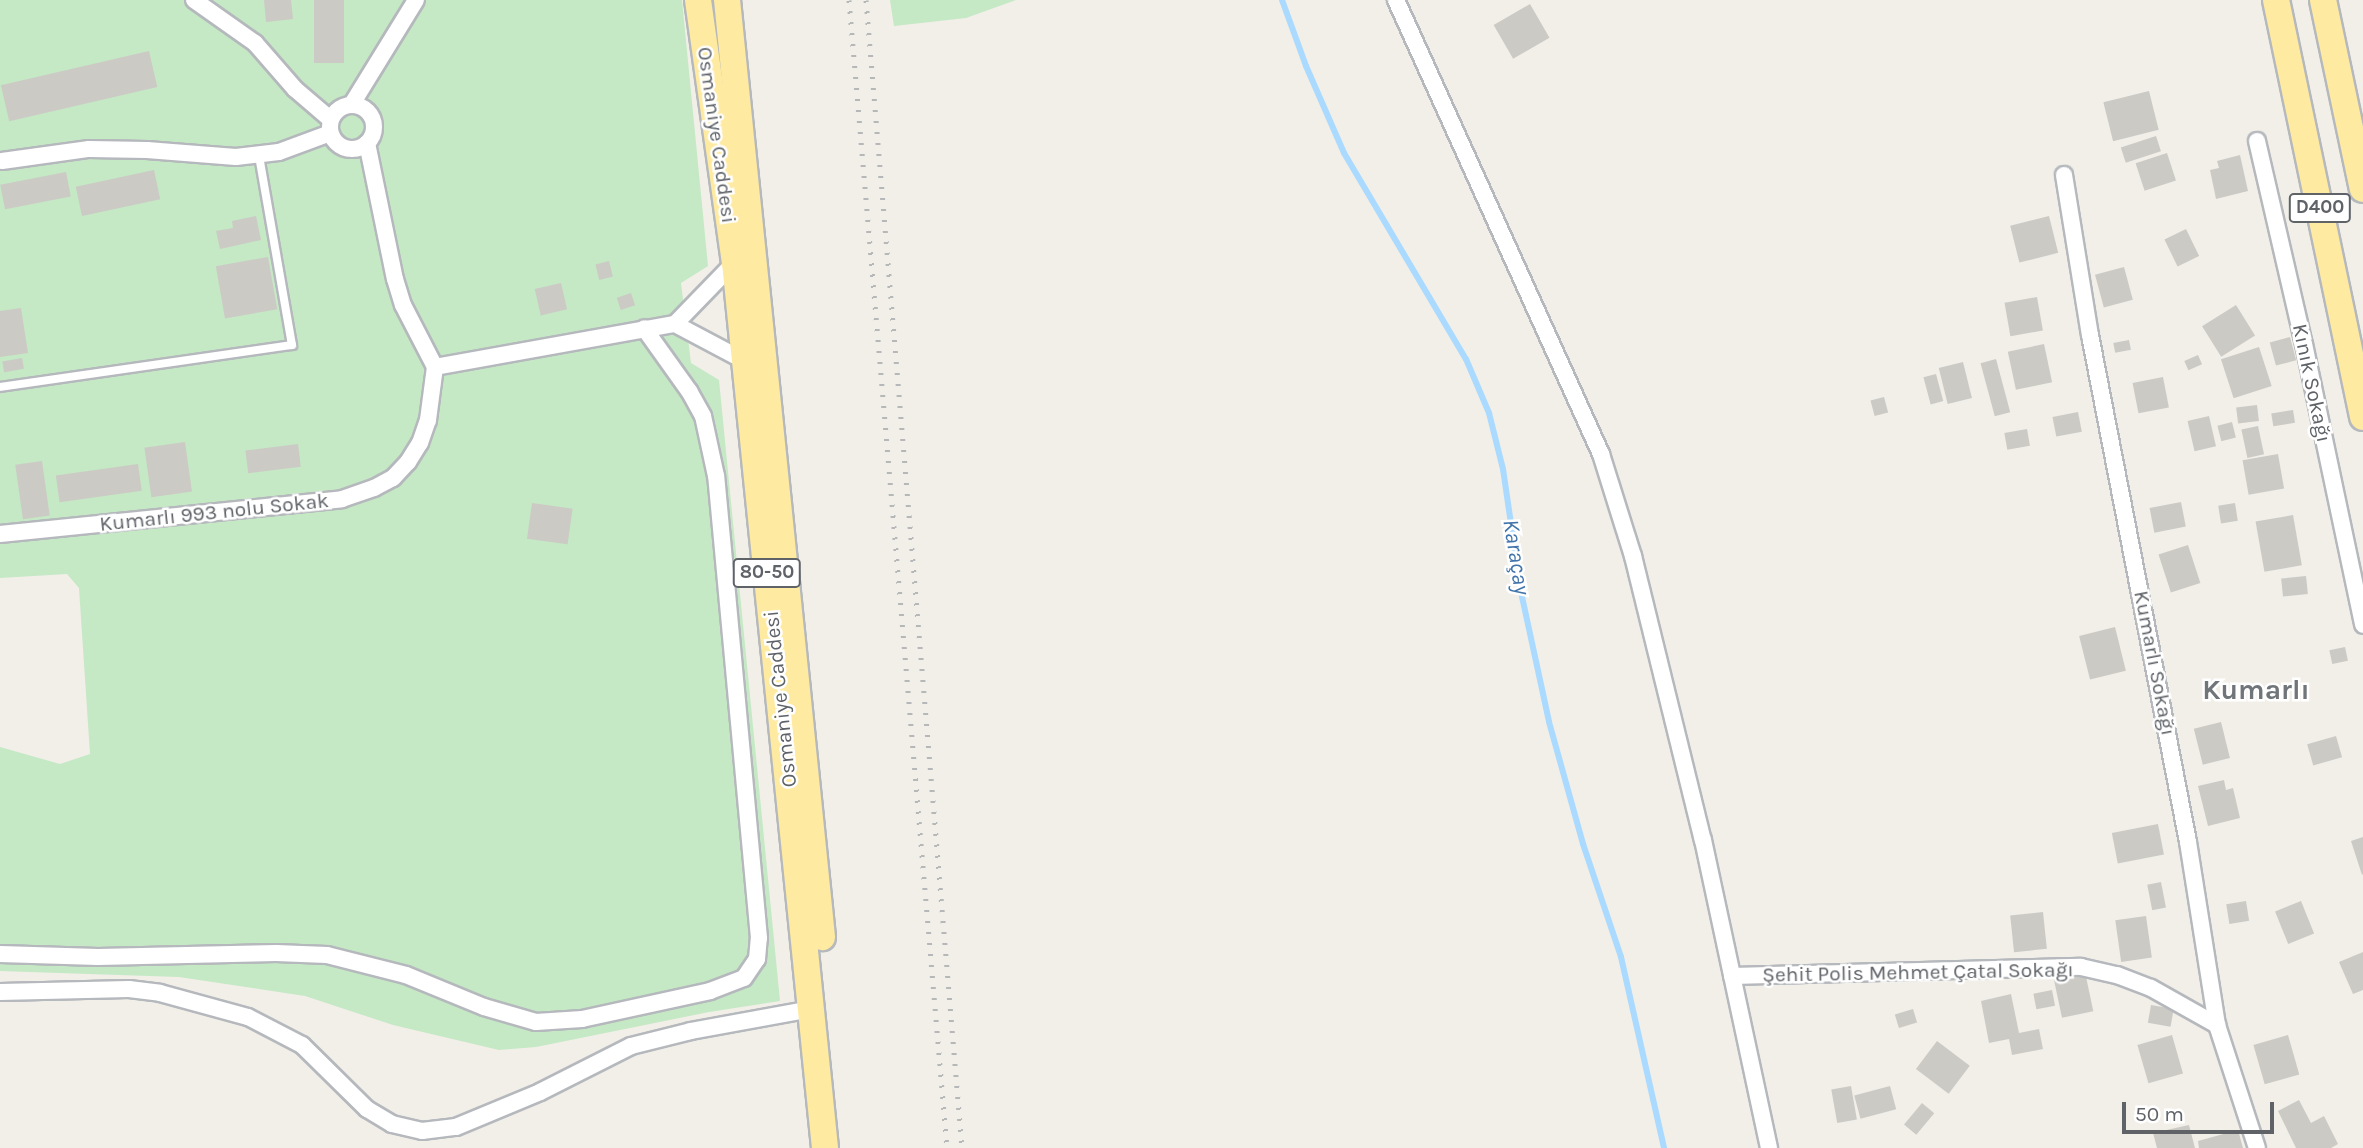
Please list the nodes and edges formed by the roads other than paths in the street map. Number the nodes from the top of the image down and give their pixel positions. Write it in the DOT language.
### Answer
graph roads {
  1 [pos="194,0"];
  2 [pos="416,0"];
  3 [pos="698,0"];
  4 [pos="727,0"];
  5 [pos="1396,0"];
  6 [pos="2276,0"];
  7 [pos="2323,0"];
  8 [pos="352,104"];
  9 [pos="330,126"];
  10 [pos="2257,141"];
  11 [pos="368,143"];
  12 [pos="259,155"];
  13 [pos="2,161"];
  14 [pos="2064,175"];
  15 [pos="2363,189"];
  16 [pos="735,262"];
  17 [pos="675,324"];
  18 [pos="645,328"];
  19 [pos="745,362"];
  20 [pos="435,367"];
  21 [pos="0,387"];
  22 [pos="2363,417"];
  23 [pos="0,534"];
  24 [pos="2363,625"];
  25 [pos="0,954"];
  26 [pos="1732,976"];
  27 [pos="0,992"];
  28 [pos="811,1009"];
  29 [pos="2217,1025"];
  30 [pos="825,1148"];
  31 [pos="842,1148"];
  32 [pos="1769,1148"];
  33 [pos="2258,1148"];
  1 -- 9 [label="street"];
  2 -- 8 [label="street"];
  3 -- 16 [label="highway, Osmaniye Caddesi / 80-50"];
  4 -- 31 [label="highway"];
  5 -- 26 [label="street"];
  6 -- 22 [label="highway, D400"];
  7 -- 15 [label="highway, D400"];
  8 -- 9 [label="street"];
  8 -- 11 [label="street"];
  9 -- 11 [label="street"];
  9 -- 12 [label="street"];
  10 -- 24 [label="street, Kınık Sokağı"];
  11 -- 20 [label="street"];
  12 -- 13 [label="street"];
  12 -- 21 [label="lane"];
  14 -- 29 [label="street, Kumarlı Sokağı"];
  16 -- 17 [label="street"];
  16 -- 19 [label="highway, Osmaniye Caddesi / 80-50"];
  17 -- 18 [label="street"];
  17 -- 19 [label="street"];
  18 -- 20 [label="street"];
  18 -- 25 [label="street"];
  19 -- 28 [label="highway, Osmaniye Caddesi / 80-50"];
  20 -- 23 [label="street, Kumarlı 993 nolu Sokak"];
  26 -- 29 [label="street, Şehit Polis Mehmet Çatal Sokağı"];
  26 -- 32 [label="street"];
  27 -- 28 [label="street"];
  28 -- 30 [label="highway, Osmaniye Caddesi / 80-50"];
  29 -- 33 [label="street, Kumarlı Sokağı"];
}
